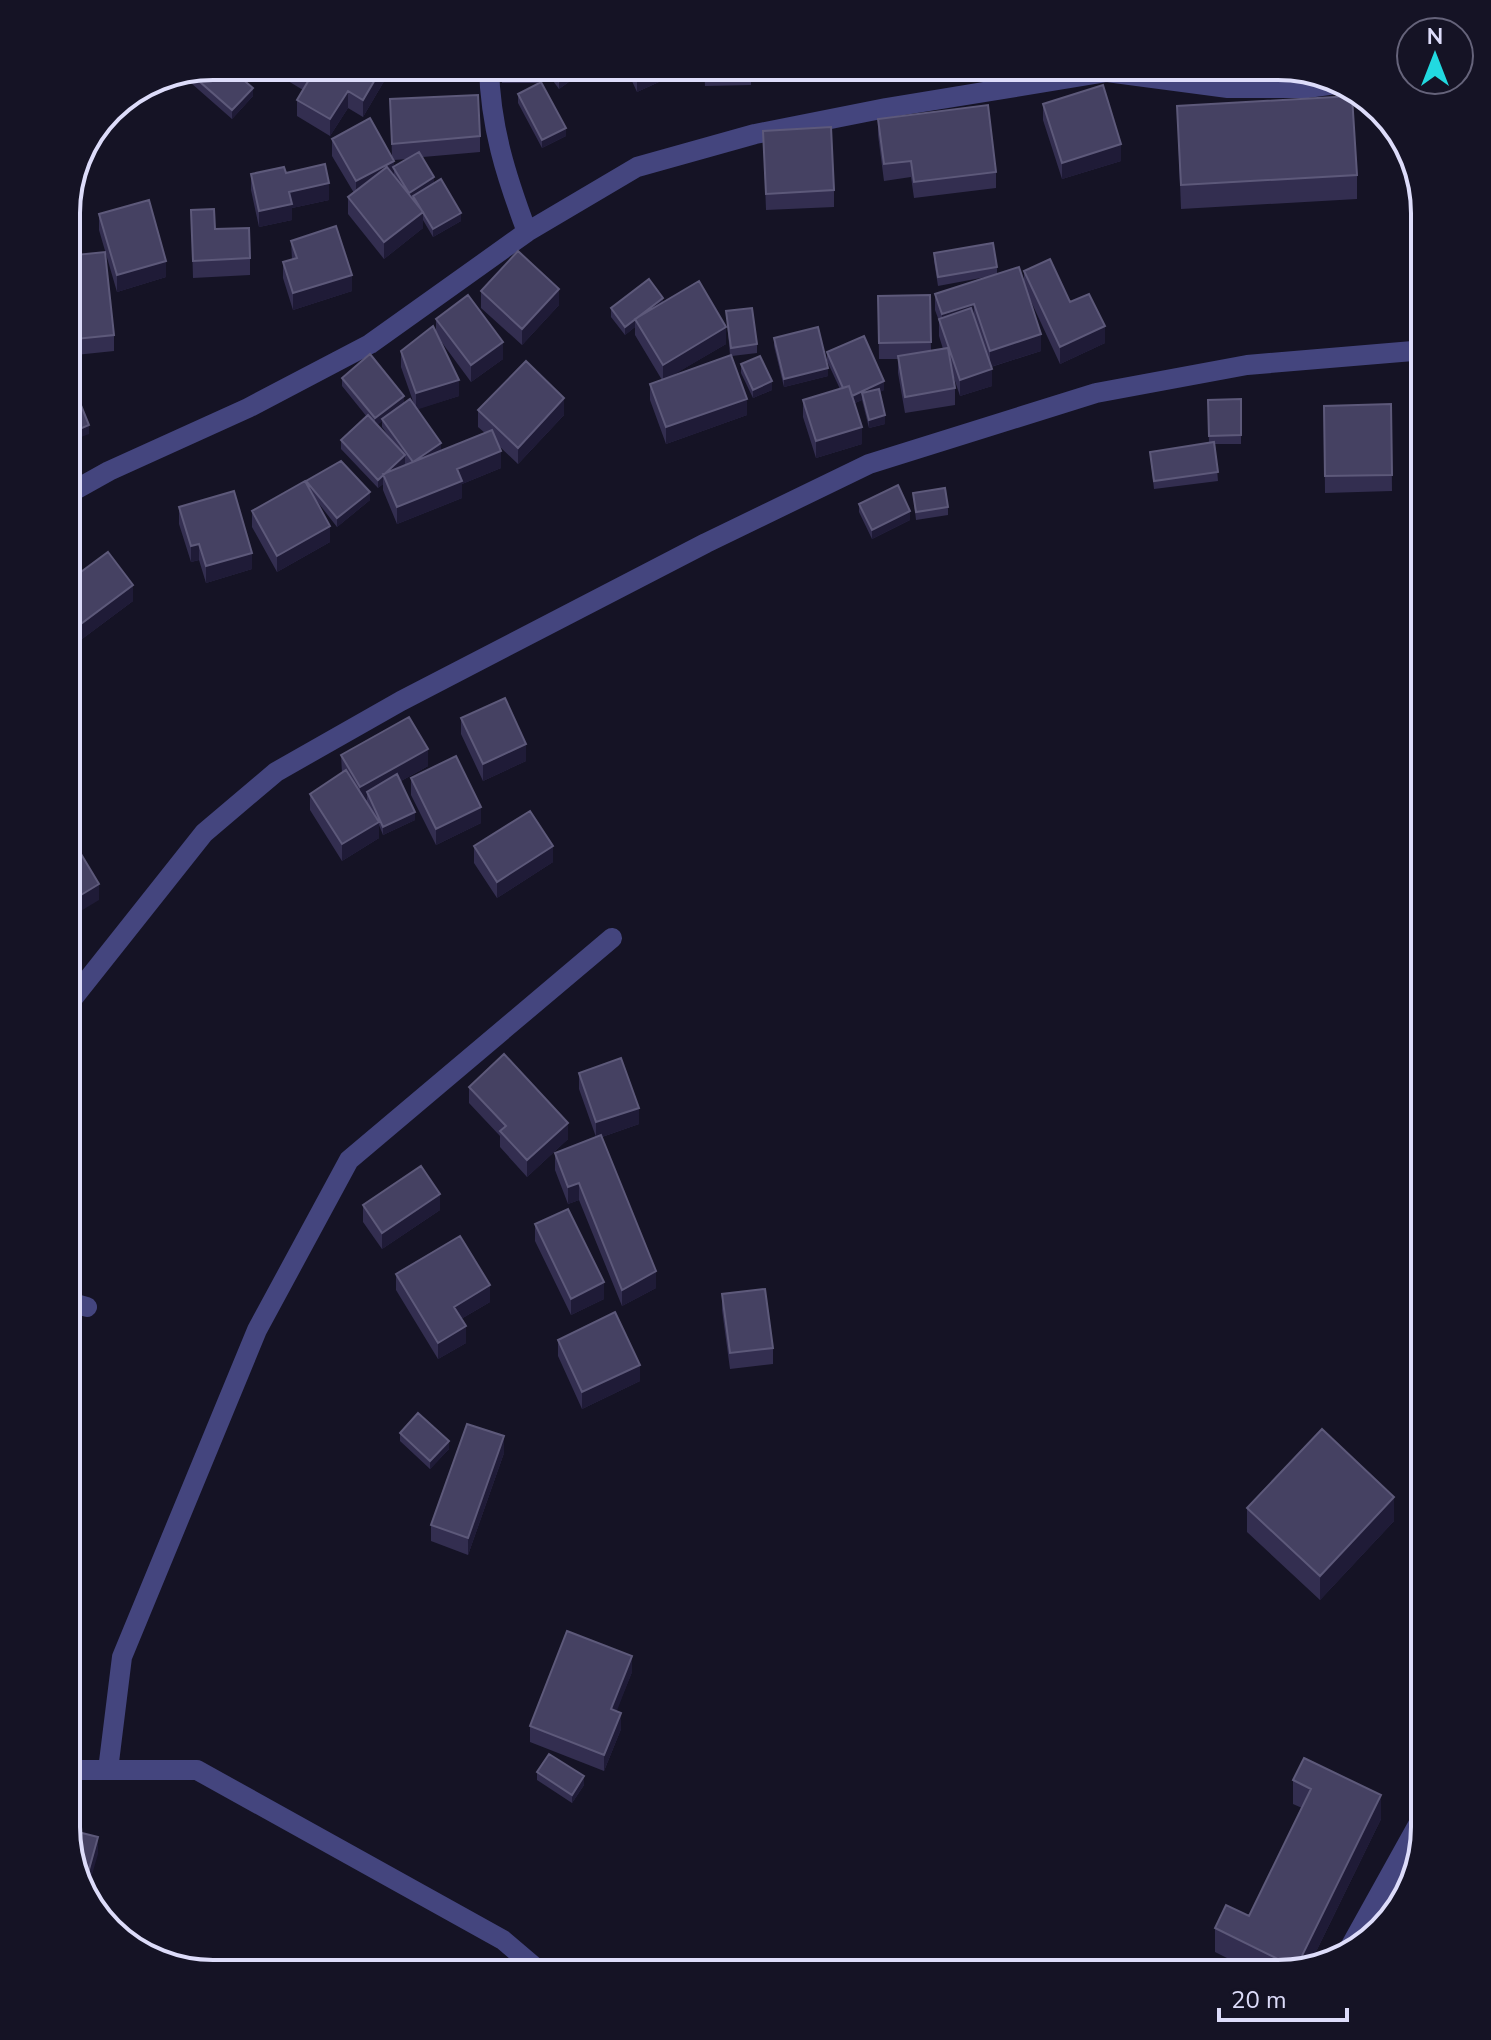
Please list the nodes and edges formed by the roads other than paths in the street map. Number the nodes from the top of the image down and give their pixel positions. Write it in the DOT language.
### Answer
graph roads {
  1 [pos="489,80"];
  2 [pos="1044,80"];
  3 [pos="1177,80"];
  4 [pos="1318,86"];
  5 [pos="527,232"];
  6 [pos="1411,351"];
  7 [pos="80,487"];
  8 [pos="612,938"];
  9 [pos="80,989"];
  10 [pos="80,1305"];
  11 [pos="87,1307"];
  12 [pos="80,1770"];
  13 [pos="108,1770"];
  14 [pos="1410,1838"];
  15 [pos="1358,1933"];
  16 [pos="527,1960"];
  1 -- 5 [label="street"];
  2 -- 5 [label="street"];
  3 -- 4 [label="street"];
  5 -- 7 [label="street"];
  6 -- 9 [label="street"];
  8 -- 13 [label="street"];
  10 -- 11 [label="street"];
  12 -- 13 [label="street"];
  13 -- 16 [label="street"];
  14 -- 15 [label="street"];
}
